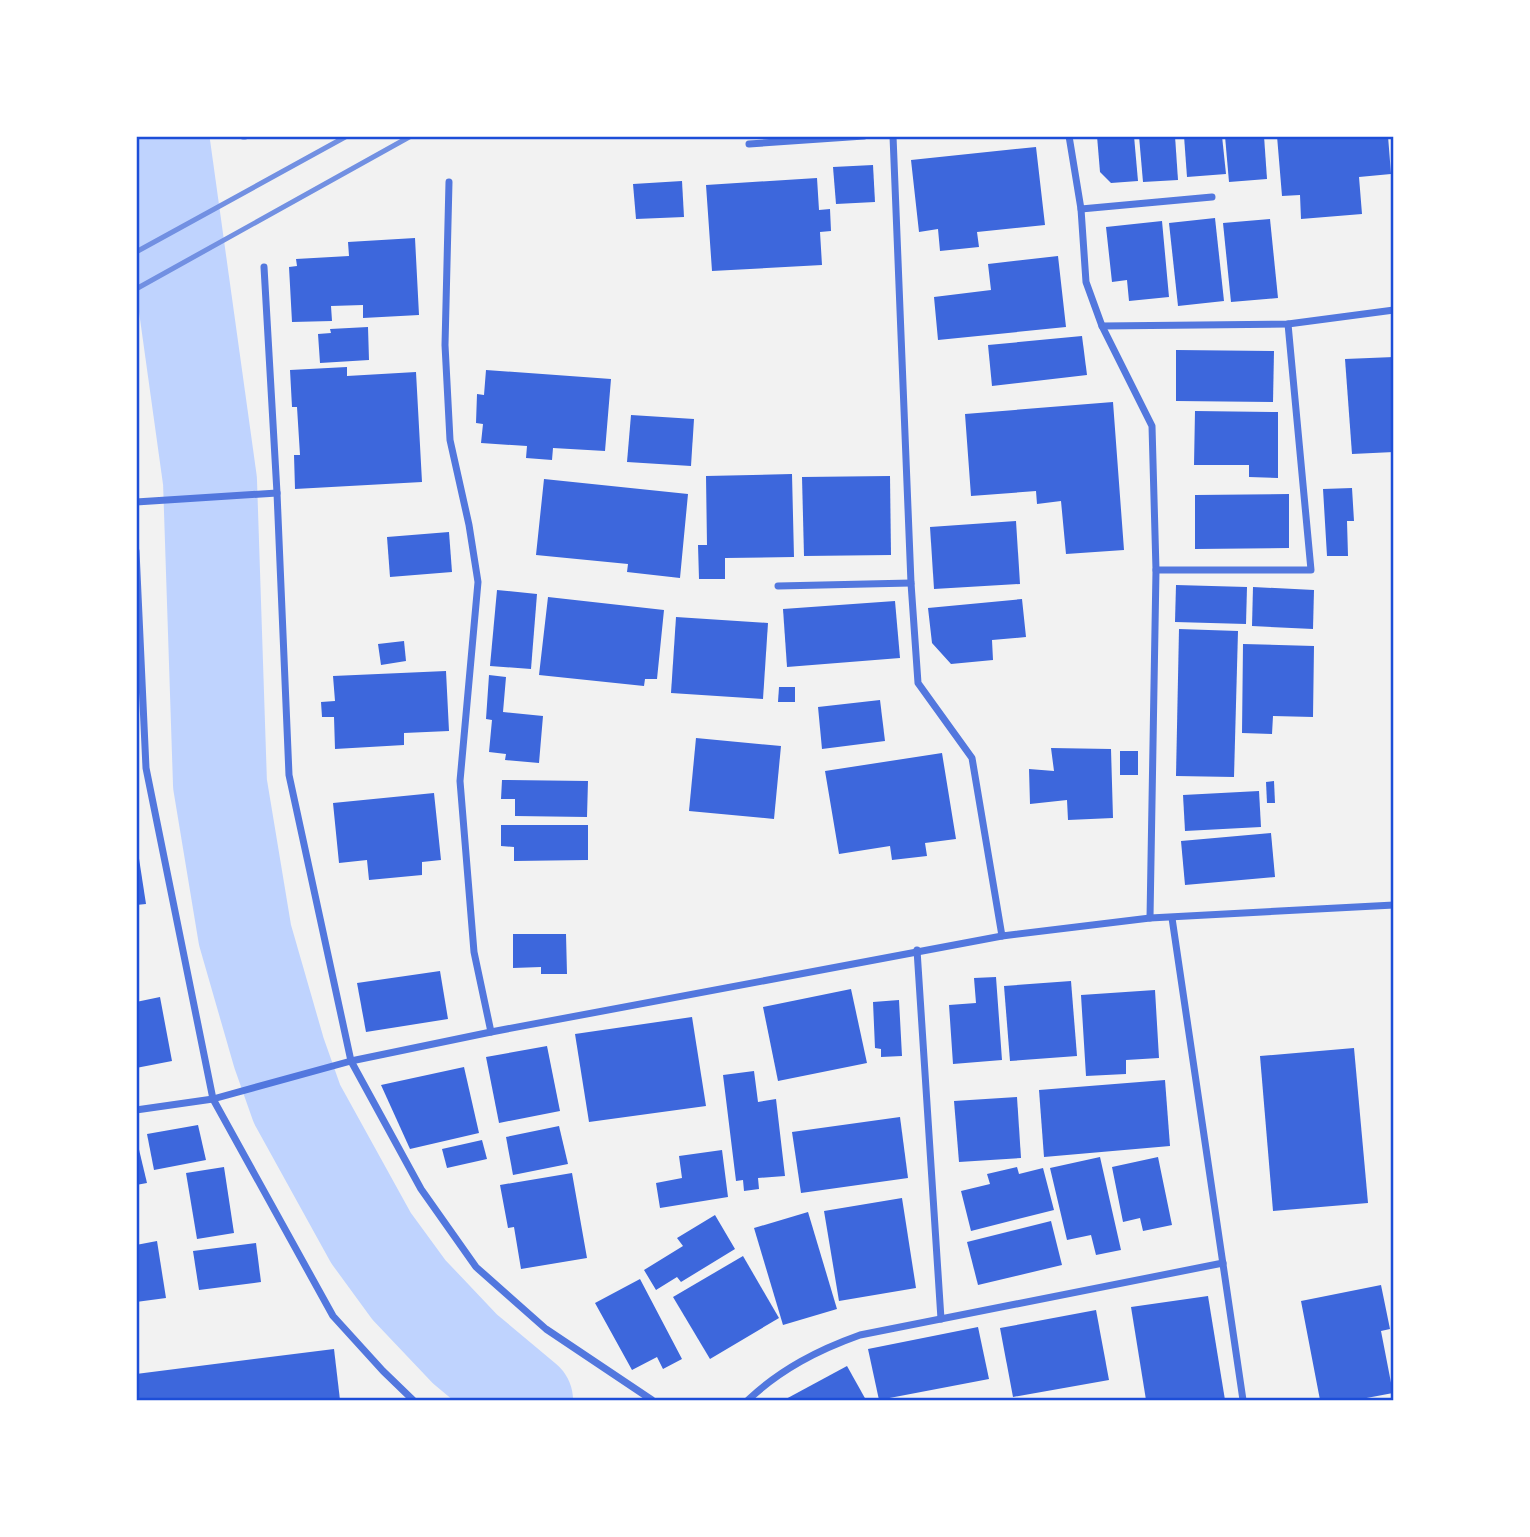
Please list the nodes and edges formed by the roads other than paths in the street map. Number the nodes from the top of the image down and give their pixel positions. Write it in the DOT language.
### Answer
graph roads {
  1 [pos="864,136"];
  2 [pos="894,136"];
  3 [pos="1069,136"];
  4 [pos="749,144"];
  5 [pos="449,182"];
  6 [pos="1212,197"];
  7 [pos="1081,209"];
  8 [pos="264,267"];
  9 [pos="1394,310"];
  10 [pos="1288,324"];
  11 [pos="1102,326"];
  12 [pos="277,493"];
  13 [pos="136,502"];
  14 [pos="136,551"];
  15 [pos="1156,570"];
  16 [pos="911,583"];
  17 [pos="778,586"];
  18 [pos="1394,905"];
  19 [pos="1150,918"];
  20 [pos="1172,918"];
  21 [pos="1002,936"];
  22 [pos="917,950"];
  23 [pos="491,1032"];
  24 [pos="351,1060"];
  25 [pos="213,1099"];
  26 [pos="136,1110"];
  27 [pos="1223,1263"];
  28 [pos="941,1319"];
  29 [pos="413,1401"];
  30 [pos="652,1401"];
  31 [pos="748,1401"];
  32 [pos="1243,1401"];
  1 -- 4 [label="street"];
  2 -- 16 [label="street"];
  3 -- 7 [label="street"];
  5 -- 23 [label="street"];
  6 -- 7 [label="street"];
  7 -- 11 [label="street"];
  8 -- 12 [label="street"];
  9 -- 10 [label="street"];
  10 -- 11 [label="street"];
  10 -- 15 [label="street"];
  11 -- 15 [label="street"];
  12 -- 13 [label="street"];
  12 -- 24 [label="street"];
  14 -- 25 [label="street"];
  15 -- 19 [label="street"];
  16 -- 17 [label="street"];
  16 -- 21 [label="street"];
  18 -- 20 [label="street"];
  19 -- 20 [label="street"];
  19 -- 21 [label="street"];
  20 -- 27 [label="street"];
  21 -- 22 [label="street"];
  22 -- 23 [label="street"];
  22 -- 28 [label="street"];
  23 -- 24 [label="street"];
  24 -- 25 [label="street"];
  24 -- 30 [label="street"];
  25 -- 26 [label="street"];
  25 -- 29 [label="street"];
  27 -- 28 [label="street"];
  27 -- 32 [label="street"];
  28 -- 31 [label="street"];
}
